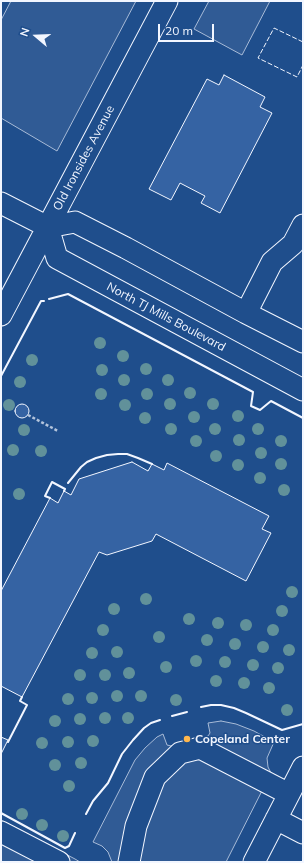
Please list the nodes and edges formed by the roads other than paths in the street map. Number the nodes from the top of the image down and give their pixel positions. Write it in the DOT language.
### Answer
graph roads {
  1 [pos="167,1"];
  2 [pos="1,203"];
  3 [pos="303,225"];
  4 [pos="48,227"];
  5 [pos="246,313"];
  6 [pos="1,315"];
  7 [pos="303,342"];
  8 [pos="303,390"];
  9 [pos="303,767"];
  10 [pos="289,794"];
  11 [pos="276,819"];
  12 [pos="1,832"];
  13 [pos="303,833"];
  14 [pos="59,862"];
  15 [pos="129,862"];
  16 [pos="254,862"];
  1 -- 4 [label="street, Old Ironsides Avenue"];
  2 -- 4 [label="street"];
  3 -- 5 [label="street"];
  4 -- 5 [label="street"];
  4 -- 6 [label="street, Old Ironsides Avenue"];
  4 -- 8 [label="street, North TJ Mills Boulevard"];
  5 -- 7 [label="street"];
  9 -- 10 [label="street"];
  10 -- 11 [label="street"];
  10 -- 15 [label="street"];
  11 -- 13 [label="street"];
  11 -- 16 [label="street"];
  12 -- 14 [label="street"];
}
